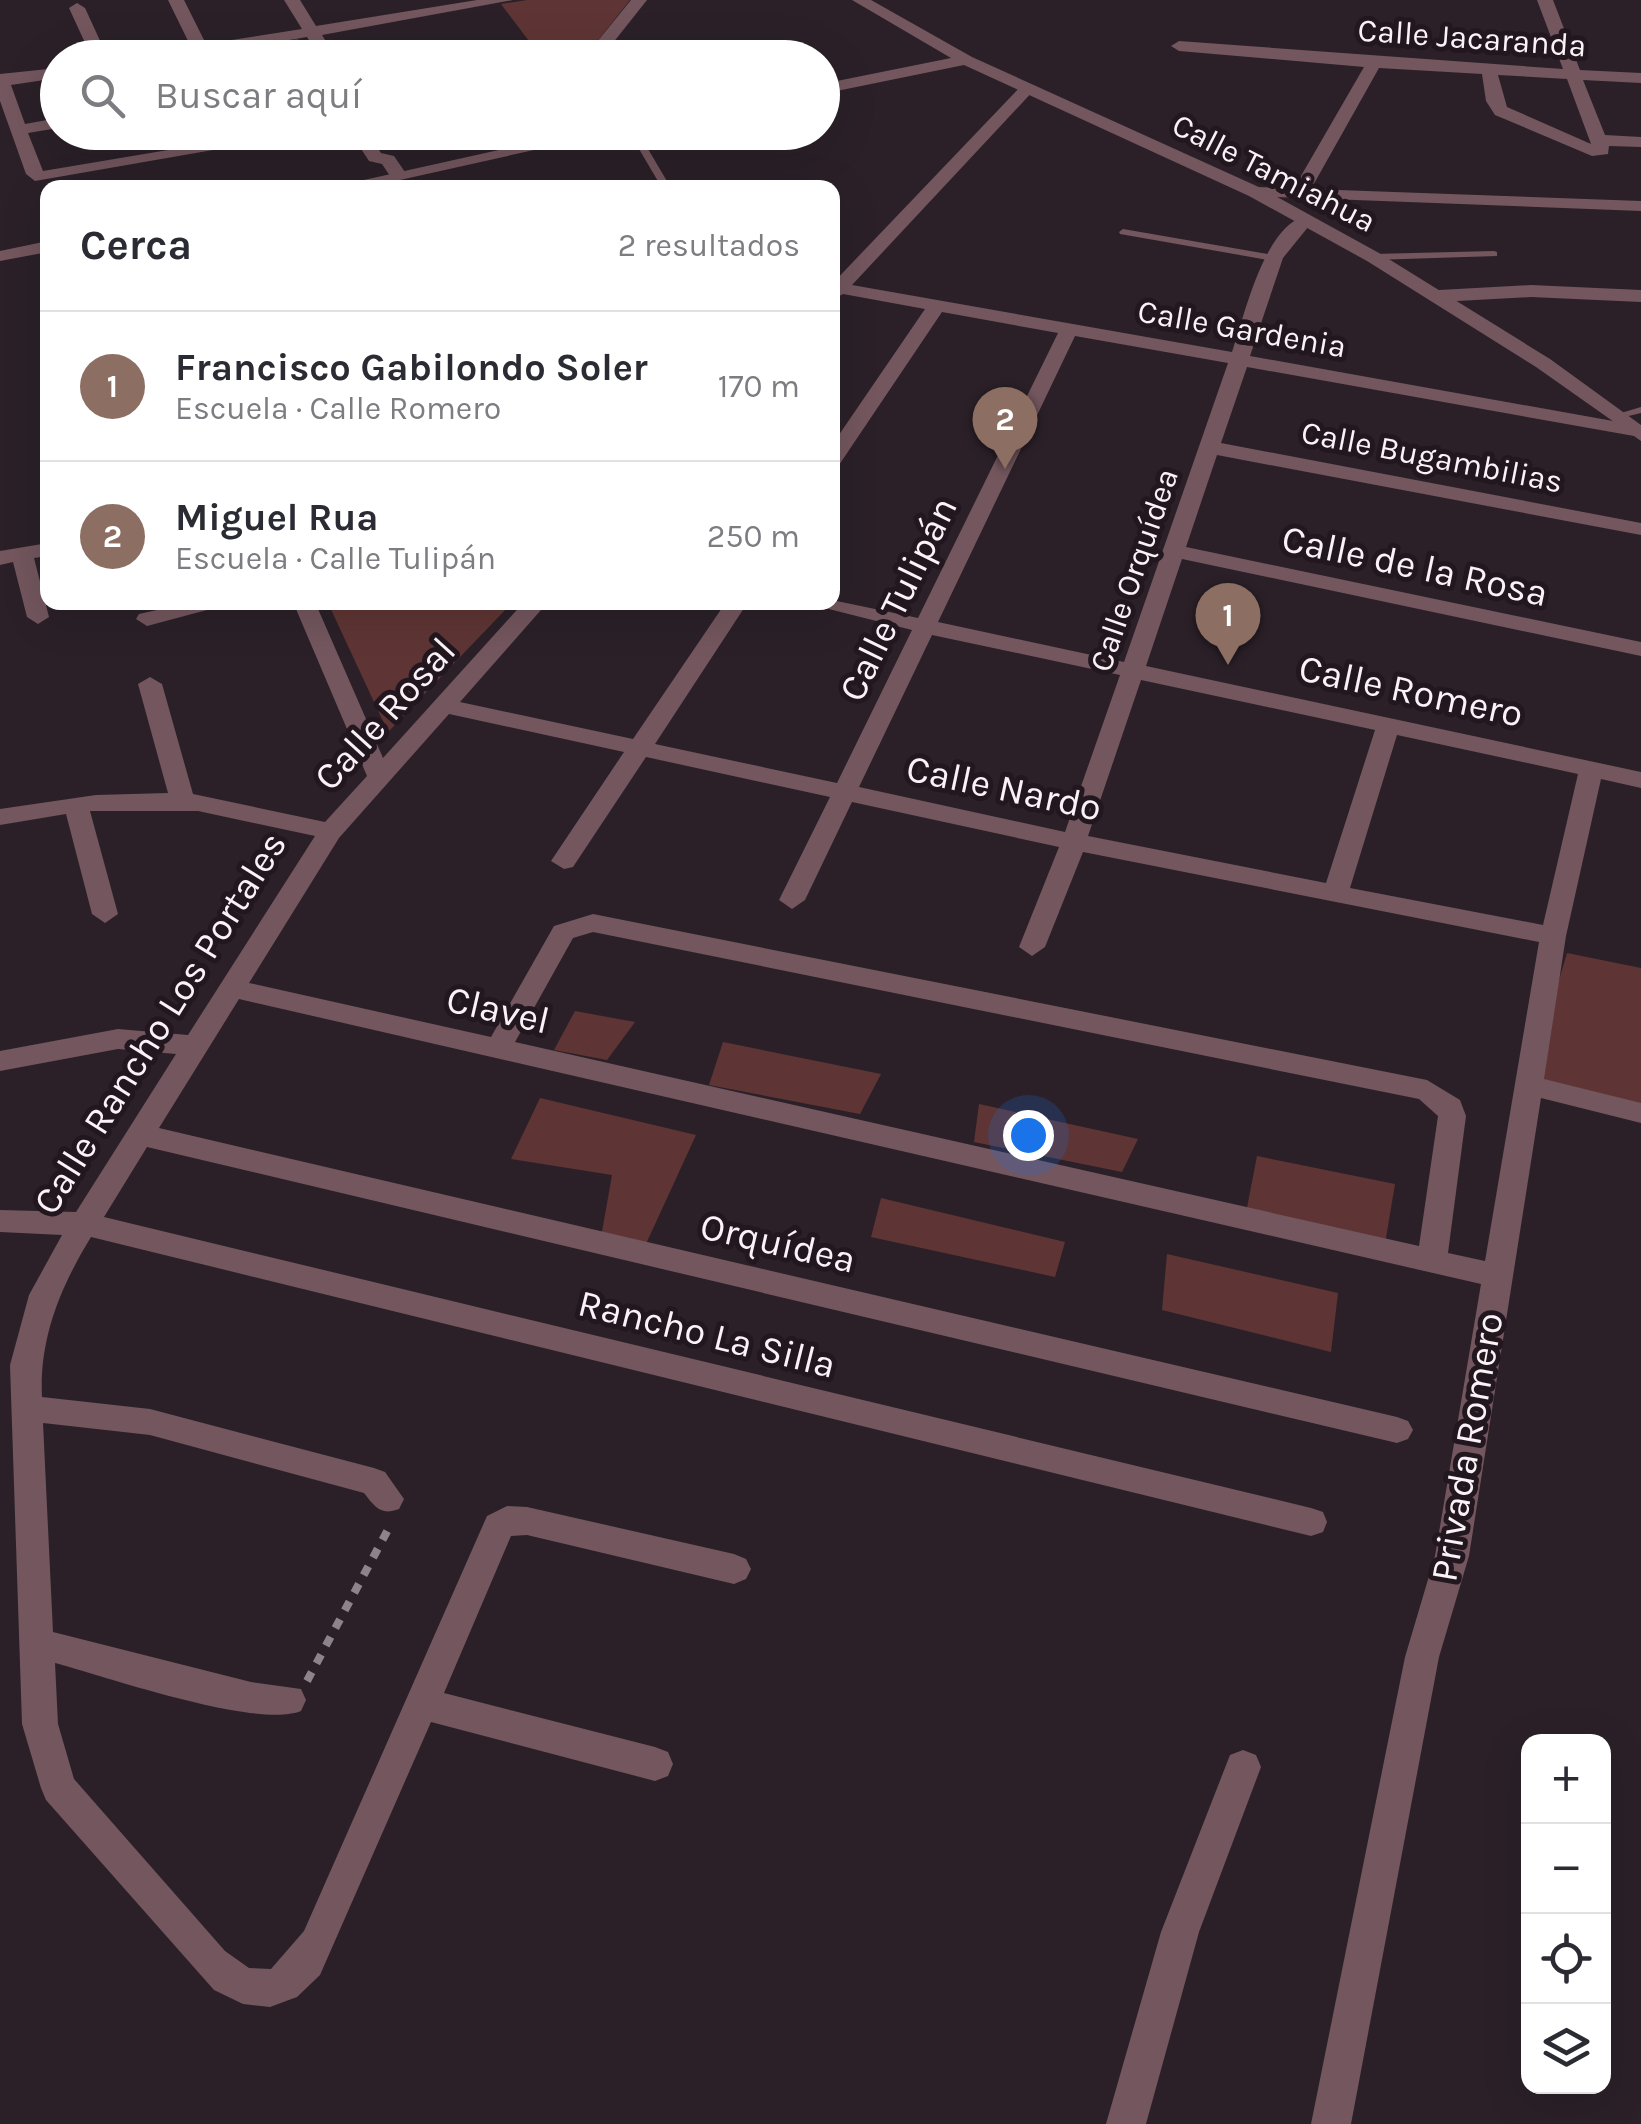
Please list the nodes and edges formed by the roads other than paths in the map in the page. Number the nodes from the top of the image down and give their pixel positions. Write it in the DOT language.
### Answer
graph roads {
  1 [pos="176,0"];
  2 [pos="292,0"];
  3 [pos="505,0"];
  4 [pos="639,0"];
  5 [pos="860,0"];
  6 [pos="1545,0"];
  7 [pos="413,7"];
  8 [pos="77,8"];
  9 [pos="312,32"];
  10 [pos="92,40"];
  11 [pos="196,40"];
  12 [pos="263,40"];
  13 [pos="317,40"];
  14 [pos="607,40"];
  15 [pos="1180,46"];
  16 [pos="966,60"];
  17 [pos="1374,63"];
  18 [pos="1489,70"];
  19 [pos="1577,75"];
  20 [pos="40,76"];
  21 [pos="1641,78"];
  22 [pos="1,81"];
  23 [pos="840,85"];
  24 [pos="1028,88"];
  25 [pos="40,126"];
  26 [pos="18,130"];
  27 [pos="1641,142"];
  28 [pos="1599,146"];
  29 [pos="204,150"];
  30 [pos="371,150"];
  31 [pos="392,150"];
  32 [pos="497,150"];
  33 [pos="644,150"];
  34 [pos="393,167"];
  35 [pos="358,180"];
  36 [pos="662,180"];
  37 [pos="1254,192"];
  38 [pos="1300,194"];
  39 [pos="1641,206"];
  40 [pos="1304,221"];
  41 [pos="1122,232"];
  42 [pos="40,248"];
  43 [pos="1494,254"];
  44 [pos="0,256"];
  45 [pos="1373,257"];
  46 [pos="1274,258"];
  47 [pos="840,287"];
  48 [pos="840,292"];
  49 [pos="1439,296"];
  50 [pos="1641,296"];
  51 [pos="936,306"];
  52 [pos="1068,329"];
  53 [pos="1242,360"];
  54 [pos="1639,425"];
  55 [pos="1212,448"];
  56 [pos="840,449"];
  57 [pos="1641,529"];
  58 [pos="40,551"];
  59 [pos="1176,551"];
  60 [pos="11,556"];
  61 [pos="840,608"];
  62 [pos="189,610"];
  63 [pos="307,610"];
  64 [pos="530,610"];
  65 [pos="733,610"];
  66 [pos="38,617"];
  67 [pos="147,619"];
  68 [pos="923,626"];
  69 [pos="1641,650"];
  70 [pos="1134,671"];
  71 [pos="150,684"];
  72 [pos="441,705"];
  73 [pos="1388,725"];
  74 [pos="640,748"];
  75 [pos="1590,768"];
  76 [pos="379,776"];
  77 [pos="1641,780"];
  78 [pos="842,792"];
  79 [pos="183,803"];
  80 [pos="76,805"];
  81 [pos="0,818"];
  82 [pos="330,832"];
  83 [pos="1074,842"];
  84 [pos="564,861"];
  85 [pos="1336,893"];
  86 [pos="792,900"];
  87 [pos="105,914"];
  88 [pos="1553,936"];
  89 [pos="1032,947"];
  90 [pos="231,988"];
  91 [pos="197,1046"];
  92 [pos="498,1048"];
  93 [pos="0,1061"];
  94 [pos="1528,1085"];
  95 [pos="1641,1112"];
  96 [pos="141,1135"];
  97 [pos="0,1222"];
  98 [pos="84,1224"];
  99 [pos="1432,1261"];
  100 [pos="1498,1276"];
  101 [pos="27,1408"];
  102 [pos="1397,1430"];
  103 [pos="388,1498"];
  104 [pos="1311,1522"];
  105 [pos="734,1569"];
  106 [pos="36,1642"];
  107 [pos="289,1700"];
  108 [pos="420,1703"];
  109 [pos="655,1764"];
  110 [pos="1243,1767"];
  111 [pos="1126,2124"];
  112 [pos="1330,2124"];
  1 -- 11 [label="street"];
  2 -- 9 [label="street"];
  3 -- 7 [label="street"];
  4 -- 14 [label="street"];
  5 -- 16 [label="street, Calle Tamiahua"];
  6 -- 19 [label="street"];
  7 -- 9 [label="street"];
  8 -- 10 [label="street"];
  9 -- 12 [label="street"];
  9 -- 13 [label="street"];
  15 -- 17 [label="street, Calle Jacaranda"];
  16 -- 23 [label="street"];
  16 -- 24 [label="street, Calle Tamiahua"];
  17 -- 18 [label="street, Calle Jacaranda"];
  17 -- 38 [label="street"];
  18 -- 19 [label="street, Calle Jacaranda"];
  18 -- 28 [label="street"];
  19 -- 21 [label="street, Calle Jacaranda"];
  19 -- 28 [label="street"];
  20 -- 22 [label="street"];
  22 -- 26 [label="street"];
  24 -- 37 [label="street, Calle Tamiahua"];
  24 -- 47 [label="street"];
  25 -- 26 [label="street"];
  26 -- 29 [label="street"];
  27 -- 28 [label="street"];
  30 -- 34 [label="street"];
  31 -- 34 [label="street"];
  32 -- 34 [label="street"];
  33 -- 36 [label="lane"];
  34 -- 35 [label="street"];
  37 -- 38 [label="street"];
  37 -- 40 [label="street, Calle Tamiahua"];
  38 -- 39 [label="street"];
  40 -- 45 [label="street, Calle Tamiahua"];
  40 -- 46 [label="street, Calle Orquídea"];
  41 -- 46 [label="lane"];
  42 -- 44 [label="street"];
  43 -- 45 [label="lane"];
  45 -- 49 [label="street, Calle Tamiahua"];
  46 -- 53 [label="street, Calle Orquídea"];
  48 -- 51 [label="street, Calle Gardenia"];
  49 -- 50 [label="street"];
  49 -- 54 [label="street, Calle Tamiahua"];
  51 -- 52 [label="street, Calle Gardenia"];
  51 -- 56 [label="street"];
  52 -- 53 [label="street, Calle Gardenia"];
  52 -- 68 [label="street, Calle Tulipán"];
  53 -- 54 [label="street, Calle Gardenia"];
  53 -- 55 [label="street, Calle Orquídea"];
  55 -- 57 [label="street, Calle Bugambilias"];
  55 -- 59 [label="street, Calle Orquídea"];
  58 -- 60 [label="street"];
  59 -- 69 [label="street, Calle de la Rosa"];
  59 -- 70 [label="street, Calle Orquídea"];
  60 -- 66 [label="street"];
  61 -- 68 [label="street, Calle Romero"];
  62 -- 67 [label="street"];
  63 -- 76 [label="street"];
  64 -- 72 [label="street, Calle Rosal"];
  65 -- 74 [label="street"];
  68 -- 70 [label="street, Calle Romero"];
  68 -- 78 [label="street, Calle Tulipán"];
  70 -- 73 [label="street, Calle Romero"];
  70 -- 83 [label="street, Calle Orquídea"];
  71 -- 79 [label="street"];
  72 -- 74 [label="street, Calle Nardo"];
  72 -- 76 [label="street, Calle Rosal"];
  73 -- 75 [label="street, Calle Romero"];
  73 -- 85 [label="street"];
  74 -- 78 [label="street, Calle Nardo"];
  74 -- 84 [label="street"];
  75 -- 77 [label="street, Calle Romero"];
  75 -- 88 [label="street, Privada Romero"];
  76 -- 82 [label="street, Calle Rosal"];
  78 -- 83 [label="street, Calle Nardo"];
  78 -- 86 [label="street, Calle Tulipán"];
  79 -- 80 [label="street"];
  79 -- 82 [label="street"];
  80 -- 81 [label="street"];
  80 -- 87 [label="street"];
  82 -- 90 [label="street, Calle Rancho Los Portales"];
  83 -- 85 [label="street, Calle Nardo"];
  83 -- 89 [label="street, Calle Orquídea"];
  85 -- 88 [label="street, Calle Nardo"];
  88 -- 94 [label="street, Privada Romero"];
  90 -- 91 [label="street, Calle Rancho Los Portales"];
  90 -- 92 [label="street, Clavel"];
  91 -- 93 [label="street"];
  91 -- 96 [label="street, Calle Rancho Los Portales"];
  92 -- 99 [label="street, Clavel"];
  92 -- 99 [label="street"];
  94 -- 95 [label="street"];
  94 -- 100 [label="street, Privada Romero"];
  96 -- 98 [label="street, Calle Rancho Los Portales"];
  96 -- 102 [label="street, Orquídea"];
  97 -- 98 [label="street, Rancho La Silla"];
  98 -- 101 [label="street, Calle Rancho Los Portales"];
  98 -- 104 [label="street, Rancho La Silla"];
  99 -- 100 [label="street, Clavel"];
  100 -- 112 [label="street, Privada Romero"];
  101 -- 103 [label="street"];
  101 -- 106 [label="street, Calle Rancho Los Portales"];
  105 -- 108 [label="street"];
  106 -- 107 [label="street"];
  106 -- 108 [label="street, Calle Rancho Los Portales"];
  108 -- 109 [label="street"];
  110 -- 111 [label="street"];
}
